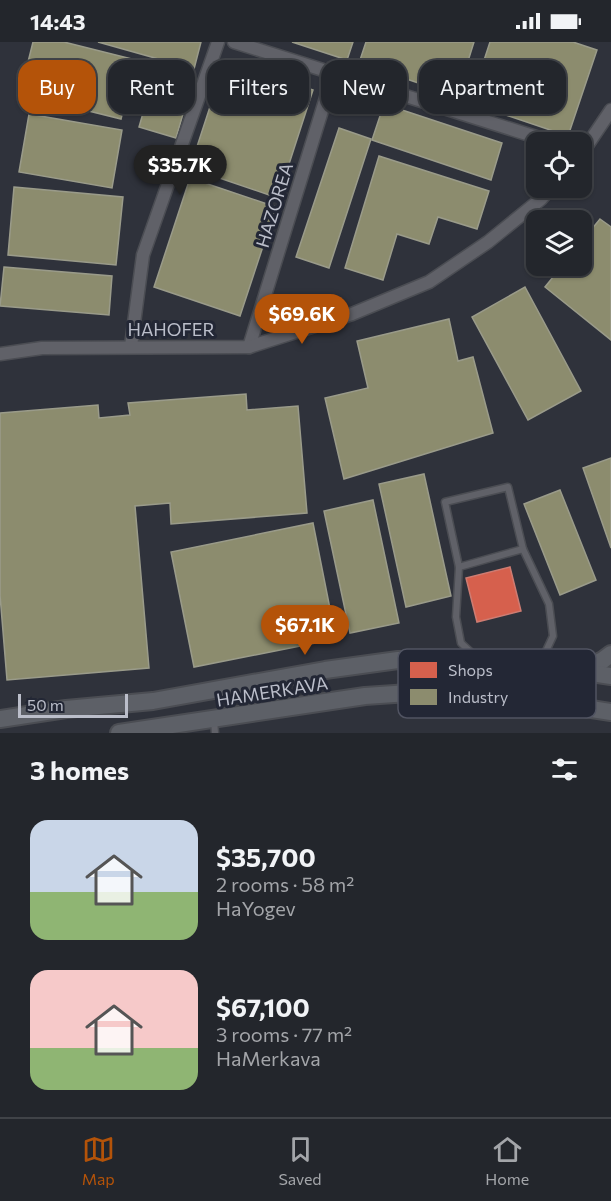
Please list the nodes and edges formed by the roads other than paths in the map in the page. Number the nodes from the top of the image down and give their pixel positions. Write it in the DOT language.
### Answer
graph roads {
  1 [pos="218,42"];
  2 [pos="234,42"];
  3 [pos="321,71"];
  4 [pos="407,98"];
  5 [pos="611,110"];
  6 [pos="321,114"];
  7 [pos="526,134"];
  8 [pos="592,138"];
  9 [pos="542,198"];
  10 [pos="131,346"];
  11 [pos="249,347"];
  12 [pos="0,354"];
  13 [pos="523,549"];
  14 [pos="459,567"];
  15 [pos="467,649"];
  16 [pos="547,649"];
  17 [pos="611,654"];
  18 [pos="398,660"];
  19 [pos="596,663"];
  20 [pos="596,674"];
  21 [pos="611,676"];
  22 [pos="398,694"];
  23 [pos="596,710"];
  24 [pos="611,712"];
  25 [pos="0,719"];
  26 [pos="215,726"];
  27 [pos="171,730"];
  28 [pos="119,733"];
  1 -- 10 [label="street"];
  2 -- 3 [label="street"];
  4 -- 7 [label="street"];
  5 -- 8 [label="street"];
  6 -- 11 [label="street, HAZOREA"];
  9 -- 11 [label="street, HAHOFER"];
  10 -- 11 [label="street, HAHOFER"];
  10 -- 12 [label="street, HAHOFER"];
  13 -- 14 [label="lane"];
  13 -- 14 [label="lane"];
  13 -- 16 [label="lane"];
  14 -- 15 [label="lane"];
  17 -- 19 [label="street"];
  18 -- 25 [label="street, HAMERKAVA"];
  20 -- 21 [label="street, HAMERKAVA"];
  22 -- 26 [label="street, HAMERKAVA"];
  23 -- 24 [label="street, HAMERKAVA"];
  26 -- 27 [label="street, HAMERKAVA"];
  27 -- 28 [label="street, HAMERKAVA"];
}
